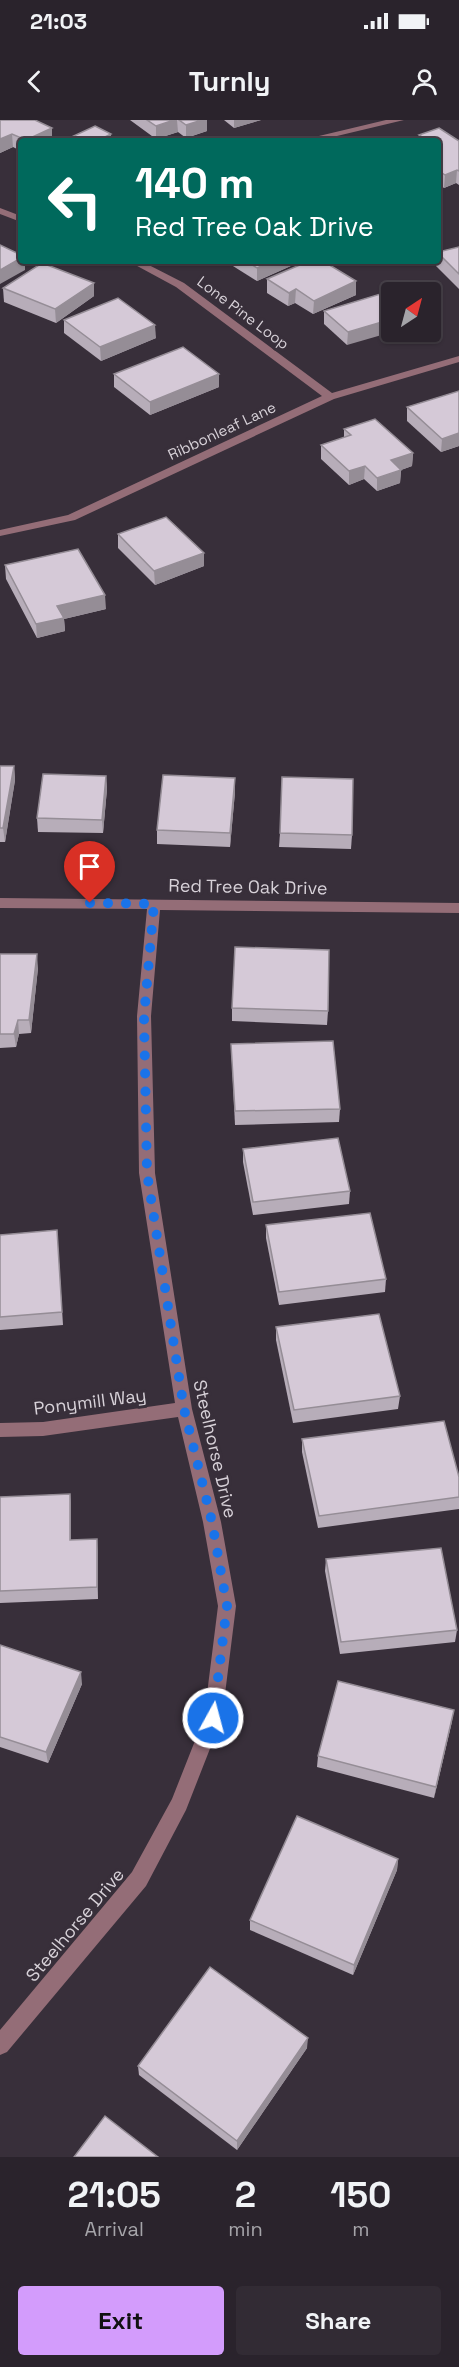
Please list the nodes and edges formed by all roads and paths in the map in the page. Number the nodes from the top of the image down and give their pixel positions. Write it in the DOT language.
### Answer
graph roads {
  1 [pos="399,120"];
  2 [pos="317,138"];
  3 [pos="0,211"];
  4 [pos="18,218"];
  5 [pos="139,264"];
  6 [pos="459,359"];
  7 [pos="330,397"];
  8 [pos="0,533"];
  9 [pos="0,903"];
  10 [pos="154,904"];
  11 [pos="459,908"];
  12 [pos="184,1409"];
  13 [pos="0,1430"];
  14 [pos="0,2045"];
  1 -- 2 [label="street"];
  3 -- 4 [label="street"];
  5 -- 7 [label="street, Lone Pine Loop"];
  6 -- 7 [label="street, Ribbonleaf Lane"];
  7 -- 8 [label="street, Ribbonleaf Lane"];
  9 -- 10 [label="street, Red Tree Oak Drive"];
  10 -- 11 [label="street, Red Tree Oak Drive"];
  10 -- 12 [label="street, Steelhorse Drive"];
  12 -- 13 [label="street, Ponymill Way"];
  12 -- 14 [label="street, Steelhorse Drive"];
}
